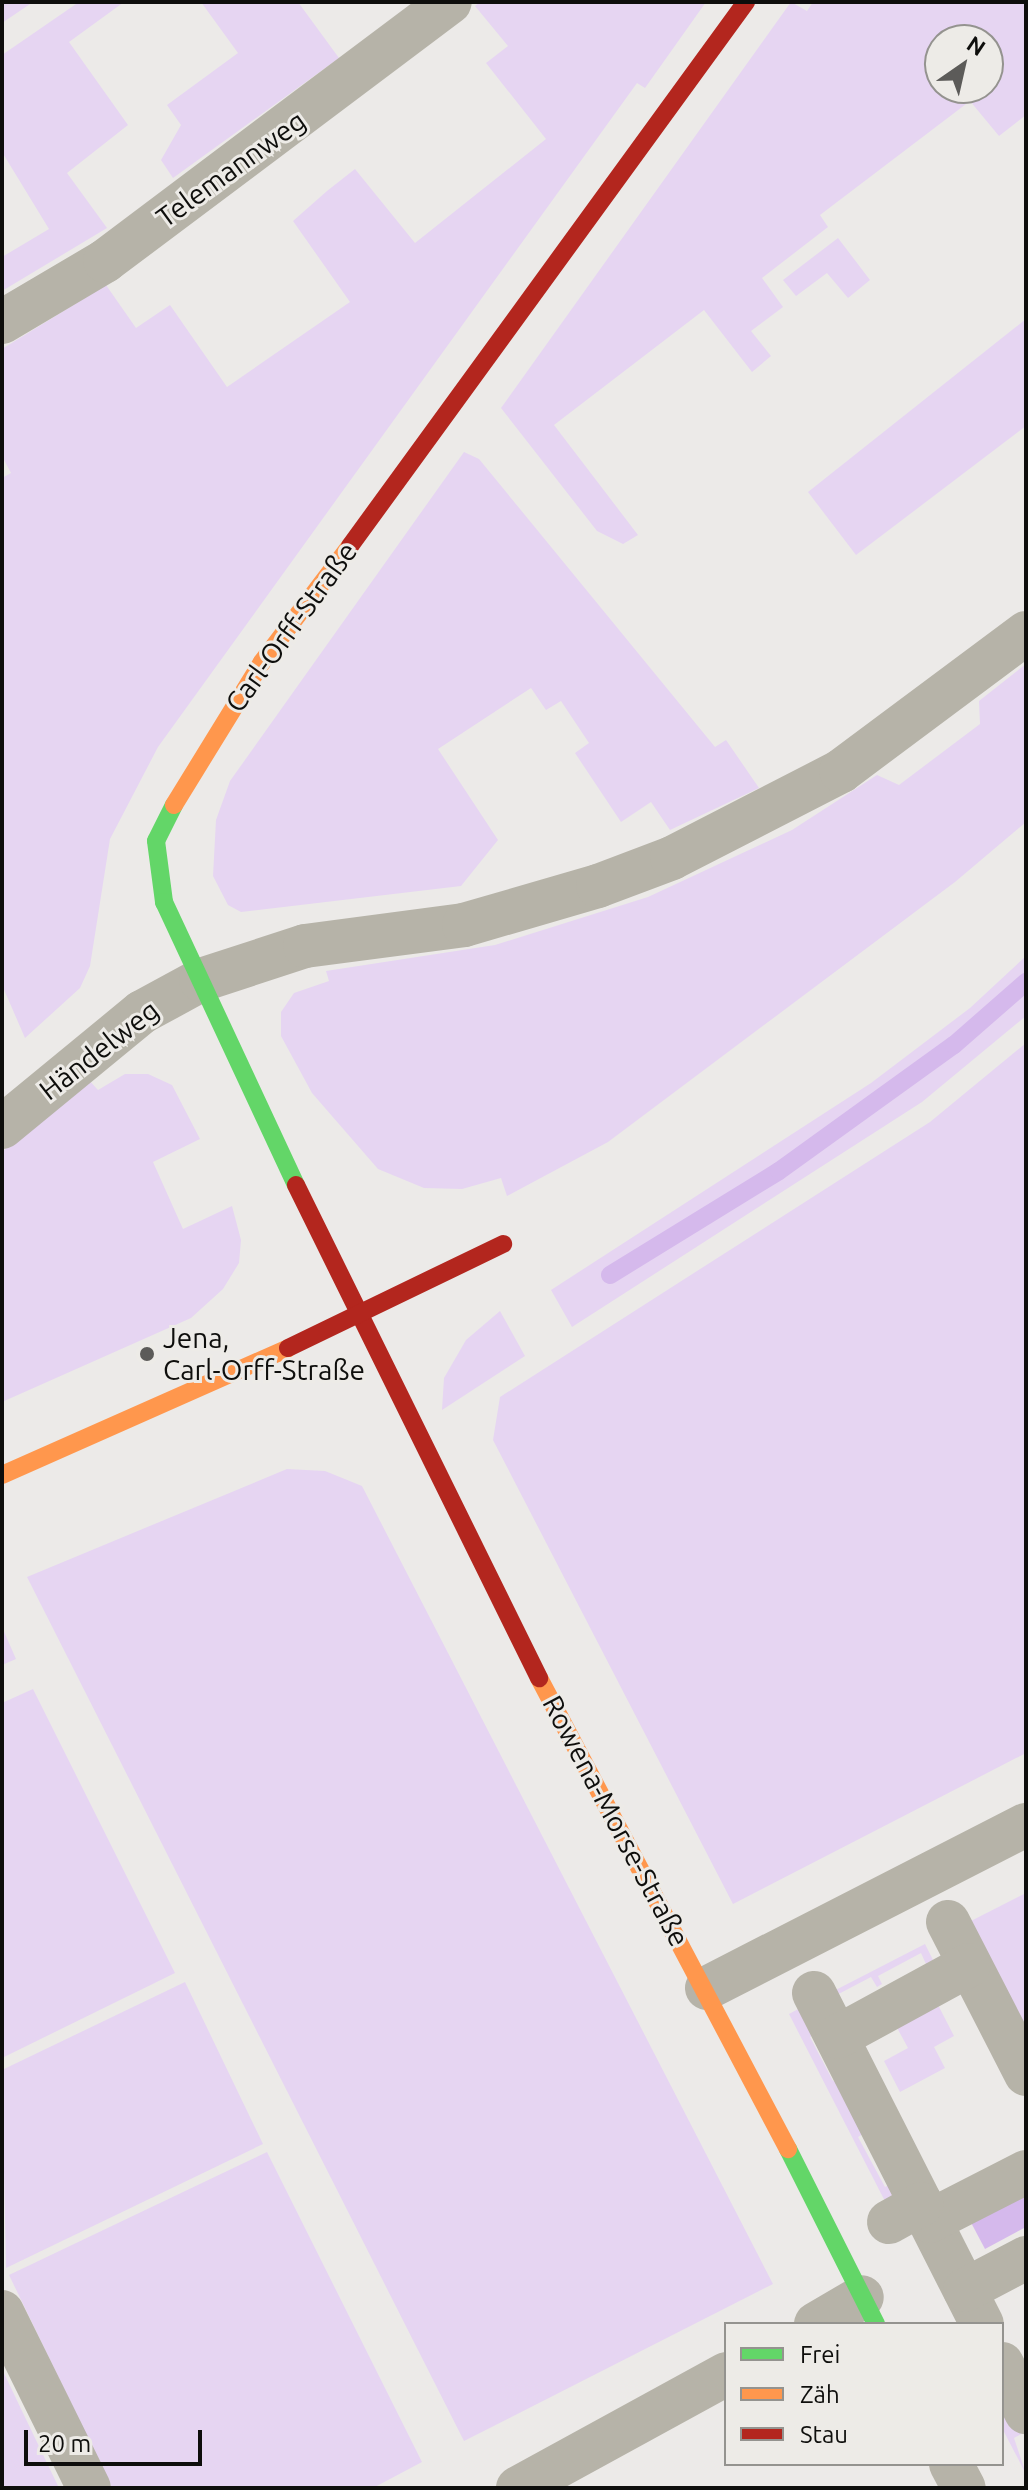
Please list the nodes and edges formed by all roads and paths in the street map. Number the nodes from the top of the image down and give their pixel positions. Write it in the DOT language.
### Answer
graph roads {
  1 [pos="450,2"];
  2 [pos="746,2"];
  3 [pos="2,322"];
  4 [pos="1026,633"];
  5 [pos="201,980"];
  6 [pos="2,1127"];
  7 [pos="503,1244"];
  8 [pos="357,1317"];
  9 [pos="2,1475"];
  10 [pos="1026,1825"];
  11 [pos="948,1922"];
  12 [pos="969,1965"];
  13 [pos="707,1988"];
  14 [pos="814,1993"];
  15 [pos="837,2037"];
  16 [pos="1026,2074"];
  17 [pos="1026,2172"];
  18 [pos="914,2216"];
  19 [pos="1026,2258"];
  20 [pos="973,2307"];
  21 [pos="869,2311"];
  22 [pos="2,2312"];
  23 [pos="824,2322"];
  24 [pos="1004,2368"];
  25 [pos="724,2375"];
  26 [pos="1026,2412"];
  27 [pos="952,2466"];
  28 [pos="89,2488"];
  29 [pos="518,2488"];
  30 [pos="964,2488"];
  1 -- 3 [label="street, Telemannweg"];
  2 -- 5 [label="street, Carl-Orff-Straße"];
  4 -- 5 [label="street, Händelweg"];
  5 -- 6 [label="street, Händelweg"];
  5 -- 8 [label="street, Carl-Orff-Straße"];
  7 -- 8 [label="street"];
  8 -- 9 [label="street"];
  8 -- 13 [label="street, Rowena-Morse-Straße"];
  10 -- 13 [label="street"];
  11 -- 12 [label="street"];
  12 -- 15 [label="street"];
  12 -- 16 [label="street"];
  13 -- 21 [label="street, Rowena-Morse-Straße"];
  14 -- 15 [label="street"];
  15 -- 18 [label="street"];
  17 -- 18 [label="street"];
  18 -- 20 [label="street"];
  19 -- 20 [label="street"];
  21 -- 23 [label="street"];
  22 -- 28 [label="street"];
  24 -- 26 [label="street"];
  25 -- 29 [label="street"];
  27 -- 30 [label="street"];
}
